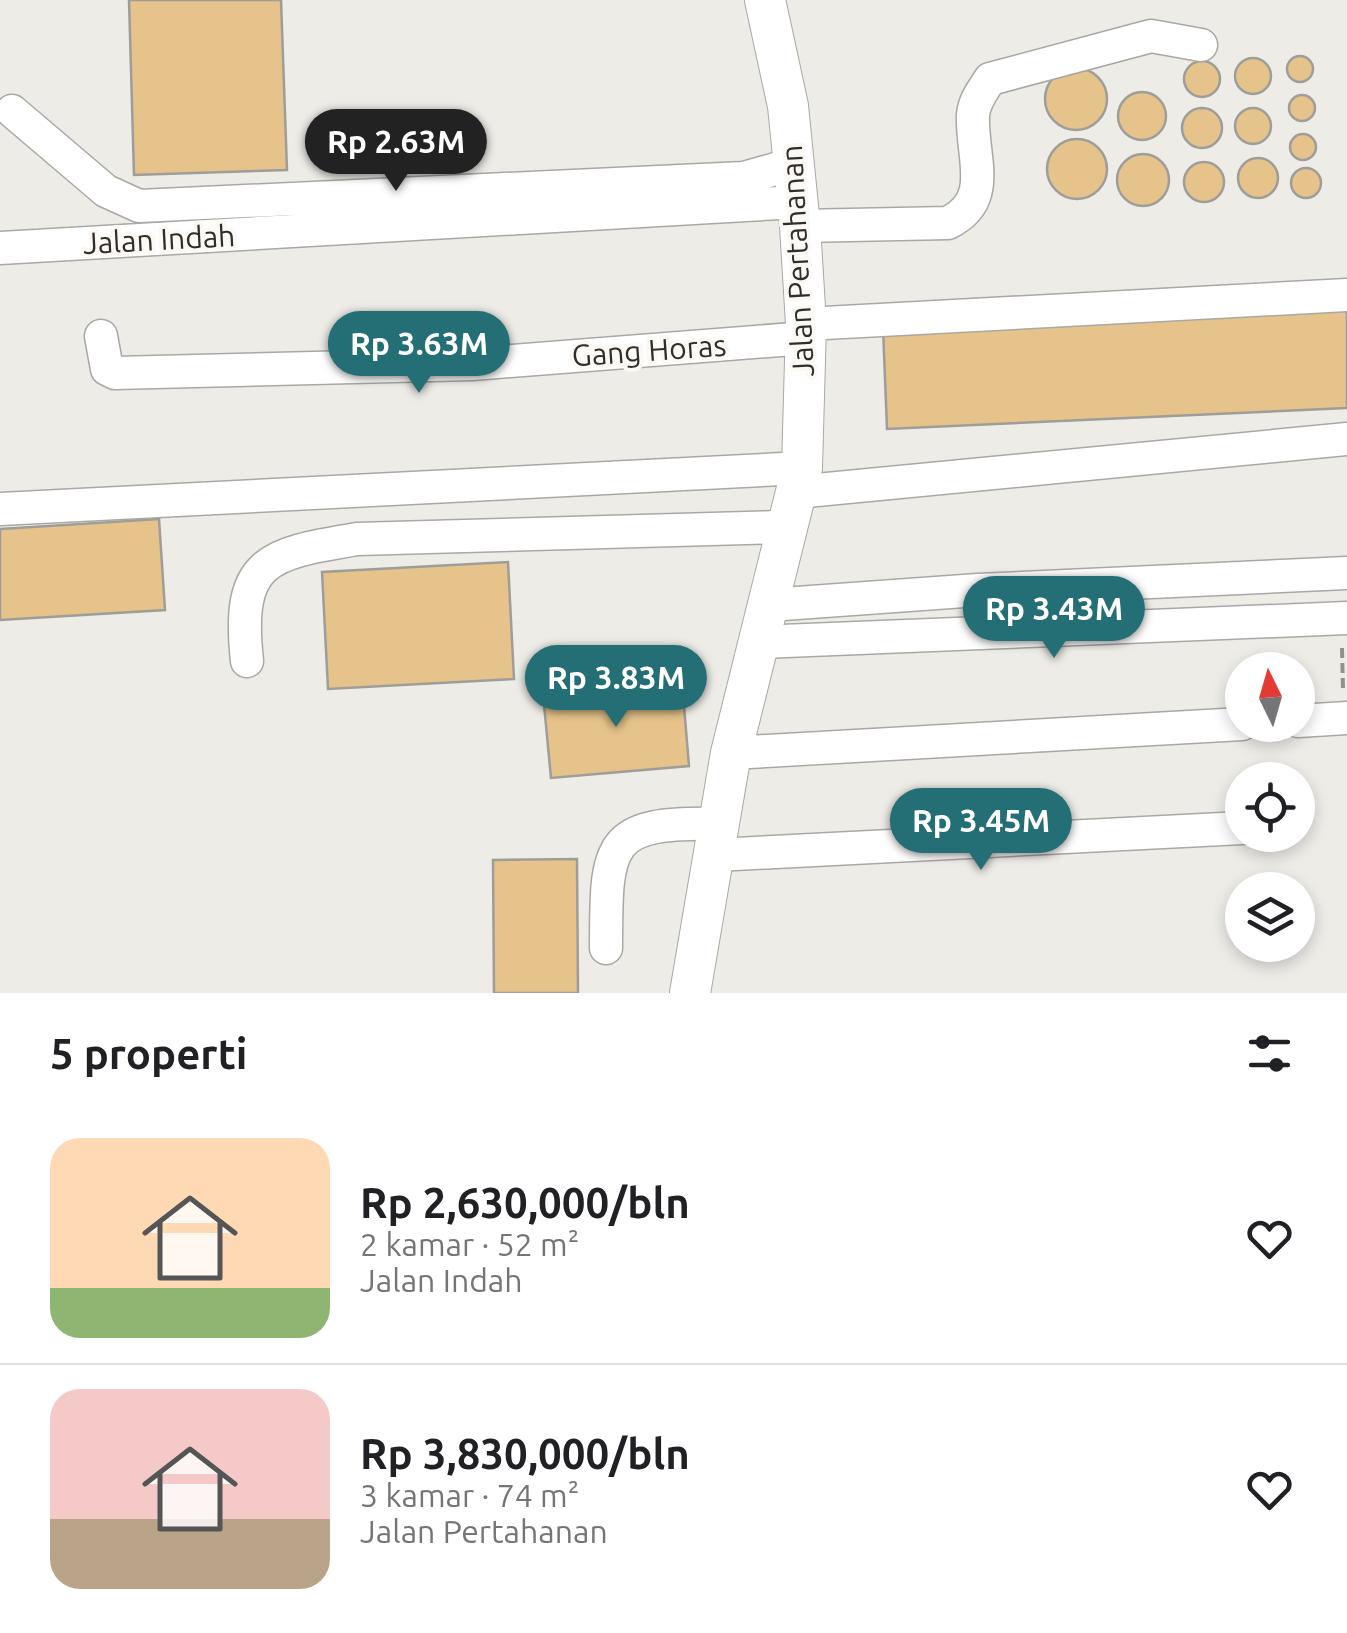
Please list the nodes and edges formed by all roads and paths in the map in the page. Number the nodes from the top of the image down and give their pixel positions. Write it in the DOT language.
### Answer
graph roads {
  1 [pos="765,0"];
  2 [pos="1201,45"];
  3 [pos="12,111"];
  4 [pos="797,198"];
  5 [pos="0,248"];
  6 [pos="1347,296"];
  7 [pos="806,331"];
  8 [pos="101,336"];
  9 [pos="1347,439"];
  10 [pos="794,496"];
  11 [pos="0,509"];
  12 [pos="1347,574"];
  13 [pos="1344,618"];
  14 [pos="764,623"];
  15 [pos="246,661"];
  16 [pos="1346,718"];
  17 [pos="1315,720"];
  18 [pos="1225,725"];
  19 [pos="731,753"];
  20 [pos="1225,828"];
  21 [pos="718,839"];
  22 [pos="606,948"];
  23 [pos="690,993"];
  1 -- 4 [label="main road, Jalan Pertahanan"];
  2 -- 4 [label="street"];
  3 -- 4 [label="street"];
  4 -- 5 [label="street, Jalan Indah"];
  4 -- 7 [label="main road, Jalan Pertahanan"];
  6 -- 7 [label="street"];
  7 -- 8 [label="street, Gang Horas"];
  7 -- 10 [label="main road, Jalan Pertahanan"];
  9 -- 10 [label="street"];
  10 -- 11 [label="street"];
  10 -- 14 [label="main road, Jalan Pertahanan"];
  10 -- 15 [label="street"];
  12 -- 14 [label="street"];
  13 -- 14 [label="street"];
  13 -- 16 [label="path"];
  14 -- 19 [label="main road, Jalan Pertahanan"];
  16 -- 17 [label="street"];
  18 -- 19 [label="street"];
  19 -- 21 [label="main road, Jalan Pertahanan"];
  20 -- 21 [label="street"];
  21 -- 22 [label="street"];
  21 -- 23 [label="main road, Jalan Pertahanan"];
}
